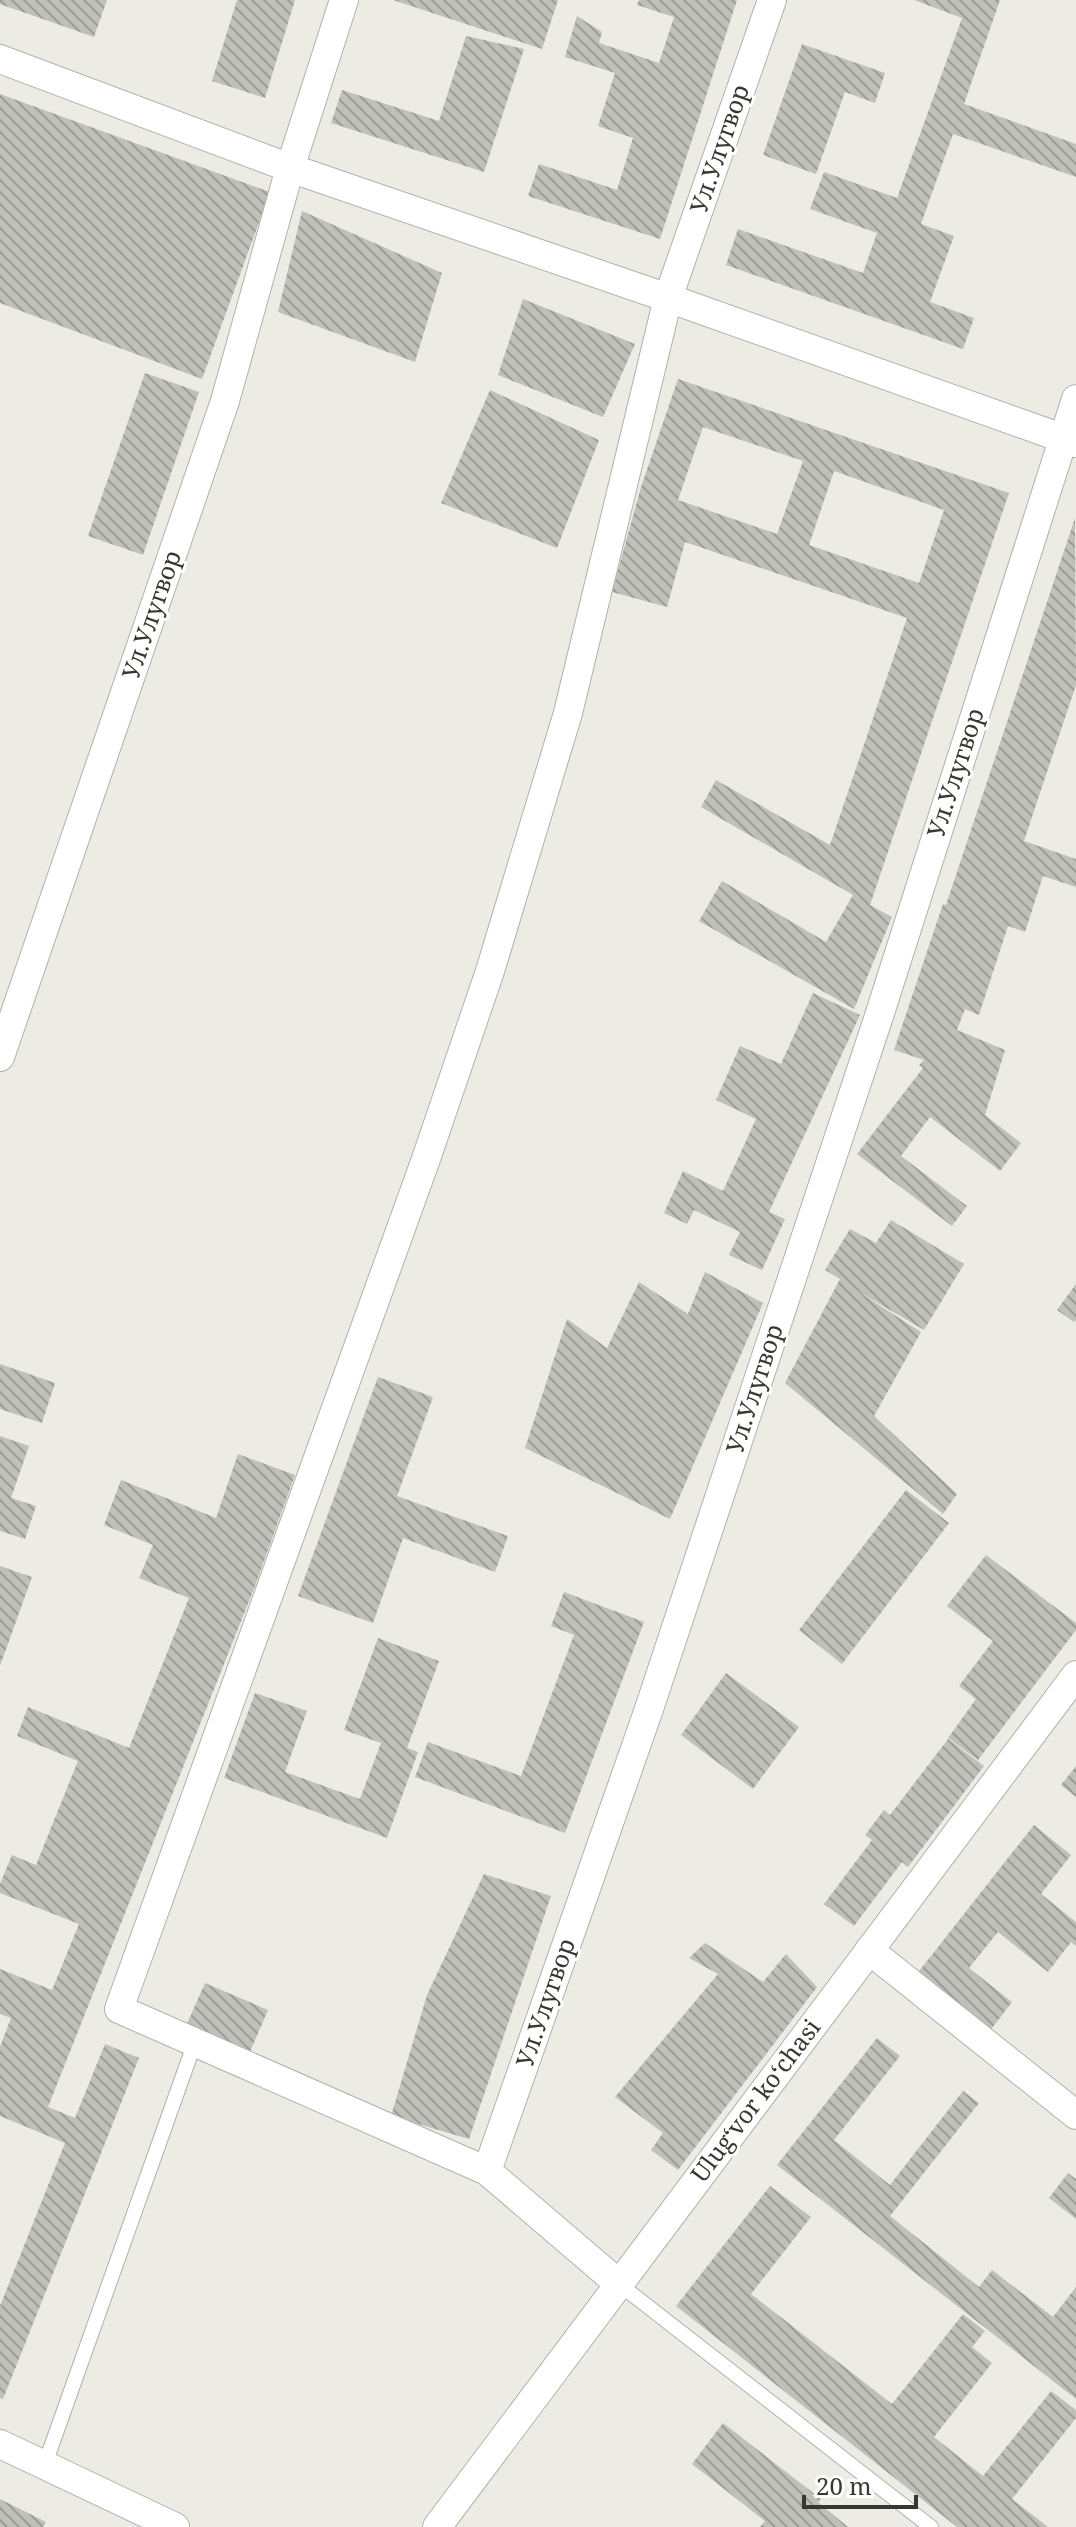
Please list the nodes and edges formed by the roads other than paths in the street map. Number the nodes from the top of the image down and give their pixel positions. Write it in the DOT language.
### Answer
graph roads {
  1 [pos="344,0"];
  2 [pos="772,0"];
  3 [pos="0,59"];
  4 [pos="290,168"];
  5 [pos="668,298"];
  6 [pos="1076,399"];
  7 [pos="1069,441"];
  8 [pos="0,1057"];
  9 [pos="1076,1675"];
  10 [pos="869,1950"];
  11 [pos="195,2042"];
  12 [pos="1076,2115"];
  13 [pos="487,2171"];
  14 [pos="619,2284"];
  15 [pos="0,2444"];
  16 [pos="45,2464"];
  17 [pos="175,2527"];
  18 [pos="437,2527"];
  19 [pos="931,2527"];
  1 -- 4 [label="street, Ул.Улугвор"];
  2 -- 5 [label="street, Ул.Улугвор"];
  3 -- 4 [label="street"];
  4 -- 5 [label="street"];
  4 -- 8 [label="street, Ул.Улугвор"];
  5 -- 7 [label="street"];
  5 -- 11 [label="street, Ул.Улугвор"];
  6 -- 7 [label="street, Ул.Улугвор"];
  7 -- 13 [label="street, Ул.Улугвор"];
  9 -- 10 [label="street, Ulugʻvor koʻchasi"];
  10 -- 12 [label="street"];
  10 -- 14 [label="street, Ulugʻvor koʻchasi"];
  11 -- 13 [label="street"];
  11 -- 16 [label="lane"];
  13 -- 14 [label="street"];
  14 -- 18 [label="street, Ulugʻvor koʻchasi"];
  14 -- 19 [label="lane"];
  15 -- 16 [label="street"];
  16 -- 17 [label="street"];
}
